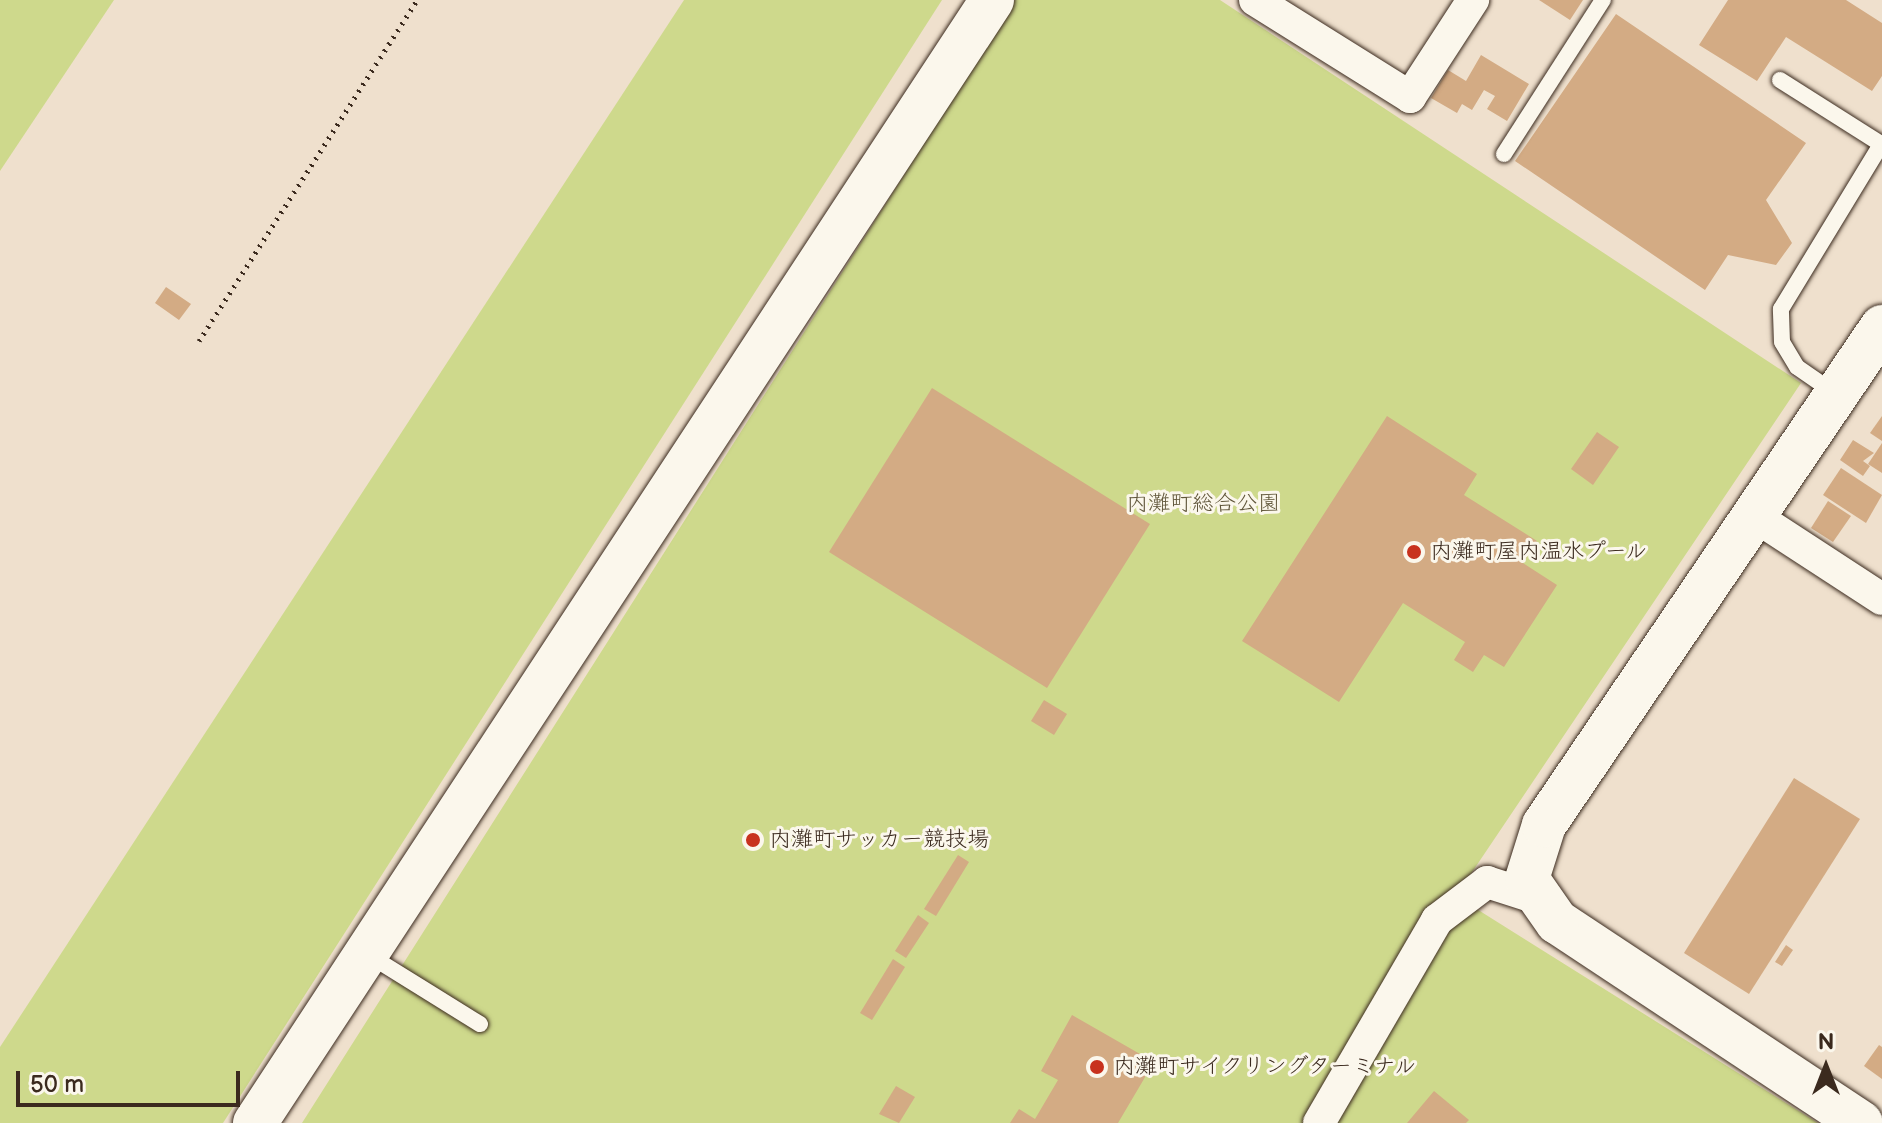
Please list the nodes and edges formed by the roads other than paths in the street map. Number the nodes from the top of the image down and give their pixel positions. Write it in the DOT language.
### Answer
graph roads {
  1 [pos="992,0"];
  2 [pos="1255,0"];
  3 [pos="1473,0"];
  4 [pos="1603,0"];
  5 [pos="1780,80"];
  6 [pos="1881,143"];
  7 [pos="1504,154"];
  8 [pos="1882,327"];
  9 [pos="1837,395"];
  10 [pos="1756,517"];
  11 [pos="1882,599"];
  12 [pos="1534,897"];
  13 [pos="362,951"];
  14 [pos="480,1024"];
  15 [pos="255,1123"];
  16 [pos="1319,1123"];
  17 [pos="1861,1123"];
  1 -- 13 [label="street"];
  2 -- 3 [label="street"];
  4 -- 7 [label="lane"];
  5 -- 6 [label="lane"];
  6 -- 9 [label="lane"];
  8 -- 9 [label="street"];
  9 -- 10 [label="street"];
  10 -- 11 [label="street"];
  10 -- 12 [label="street"];
  12 -- 16 [label="street"];
  12 -- 17 [label="street"];
  13 -- 14 [label="lane"];
  13 -- 15 [label="street"];
}
